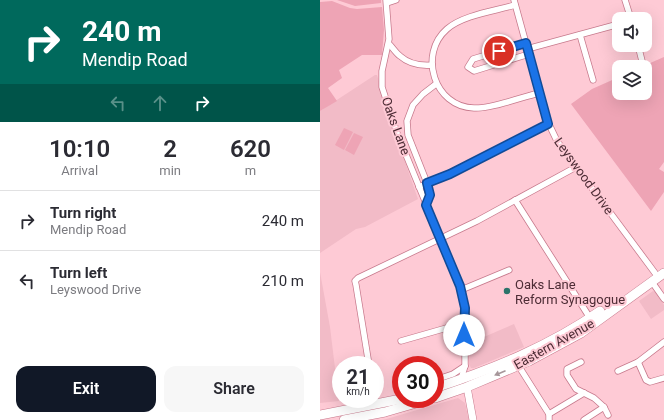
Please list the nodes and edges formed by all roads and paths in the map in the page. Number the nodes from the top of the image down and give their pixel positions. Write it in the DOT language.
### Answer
graph roads {
  1 [pos="396,0"];
  2 [pos="625,0"];
  3 [pos="387,1"];
  4 [pos="515,3"];
  5 [pos="629,12"];
  6 [pos="612,26"];
  7 [pos="580,35"];
  8 [pos="389,44"];
  9 [pos="527,49"];
  10 [pos="432,65"];
  11 [pos="593,80"];
  12 [pos="436,84"];
  13 [pos="539,93"];
  14 [pos="548,124"];
  15 [pos="576,167"];
  16 [pos="427,183"];
  17 [pos="418,187"];
  18 [pos="515,200"];
  19 [pos="426,205"];
  20 [pos="441,238"];
  21 [pos="664,266"];
  22 [pos="509,270"];
  23 [pos="659,273"];
  24 [pos="652,282"];
  25 [pos="461,290"];
  26 [pos="664,300"];
  27 [pos="590,318"];
  28 [pos="464,323"];
  29 [pos="401,341"];
  30 [pos="664,342"];
  31 [pos="368,356"];
  32 [pos="581,362"];
  33 [pos="638,362"];
  34 [pos="518,365"];
  35 [pos="465,366"];
  36 [pos="618,370"];
  37 [pos="474,375"];
  38 [pos="444,377"];
  39 [pos="664,378"];
  40 [pos="464,383"];
  41 [pos="444,386"];
  42 [pos="444,393"];
  43 [pos="584,393"];
  44 [pos="604,407"];
  45 [pos="348,408"];
  46 [pos="399,408"];
  47 [pos="320,415"];
  48 [pos="608,415"];
  49 [pos="549,417"];
  50 [pos="320,419"];
  51 [pos="334,420"];
  52 [pos="344,420"];
  53 [pos="473,420"];
  54 [pos="584,420"];
  1 -- 3 [label="street"];
  2 -- 5 [label="street"];
  3 -- 8 [label="street, Oaks Lane"];
  4 -- 9 [label="street, Leyswood Drive"];
  4 -- 10 [label="street"];
  6 -- 7 [label="street"];
  7 -- 9 [label="street"];
  7 -- 11 [label="street"];
  8 -- 10 [label="street"];
  8 -- 17 [label="street, Oaks Lane"];
  9 -- 9 [label="street"];
  9 -- 13 [label="street, Leyswood Drive"];
  10 -- 12 [label="street"];
  12 -- 13 [label="street"];
  12 -- 16 [label="street, Oaks Lane"];
  13 -- 14 [label="street, Leyswood Drive"];
  14 -- 15 [label="street, Leyswood Drive"];
  14 -- 16 [label="street"];
  15 -- 18 [label="street"];
  15 -- 23 [label="street, Leyswood Drive"];
  16 -- 17 [label="street"];
  16 -- 19 [label="street, Oaks Lane"];
  17 -- 19 [label="street, Oaks Lane"];
  18 -- 20 [label="street"];
  18 -- 27 [label="street"];
  19 -- 20 [label="street, Oaks Lane"];
  20 -- 25 [label="street, Oaks Lane"];
  20 -- 31 [label="street"];
  21 -- 23 [label="highway, Eastern Avenue"];
  22 -- 25 [label="street"];
  23 -- 24 [label="highway, Eastern Avenue"];
  23 -- 27 [label="highway, Eastern Avenue"];
  24 -- 26 [label="street"];
  24 -- 34 [label="highway, Eastern Avenue"];
  25 -- 28 [label="street, Oaks Lane"];
  27 -- 37 [label="highway, Eastern Avenue"];
  28 -- 29 [label="street"];
  28 -- 35 [label="street, Oaks Lane"];
  30 -- 33 [label="street"];
  32 -- 43 [label="street"];
  33 -- 36 [label="street"];
  33 -- 39 [label="street"];
  34 -- 40 [label="highway, Eastern Avenue, one-way"];
  34 -- 49 [label="street"];
  35 -- 37 [label="street"];
  35 -- 38 [label="street"];
  35 -- 40 [label="street, Oaks Lane"];
  37 -- 40 [label="highway, Eastern Avenue"];
  40 -- 41 [label="highway, Eastern Avenue"];
  40 -- 42 [label="highway, Eastern Avenue"];
  40 -- 53 [label="street"];
  43 -- 44 [label="street"];
  43 -- 49 [label="street"];
  44 -- 48 [label="street"];
  44 -- 54 [label="street"];
  45 -- 47 [label="highway"];
  46 -- 52 [label="highway"];
  50 -- 51 [label="highway"];
}
